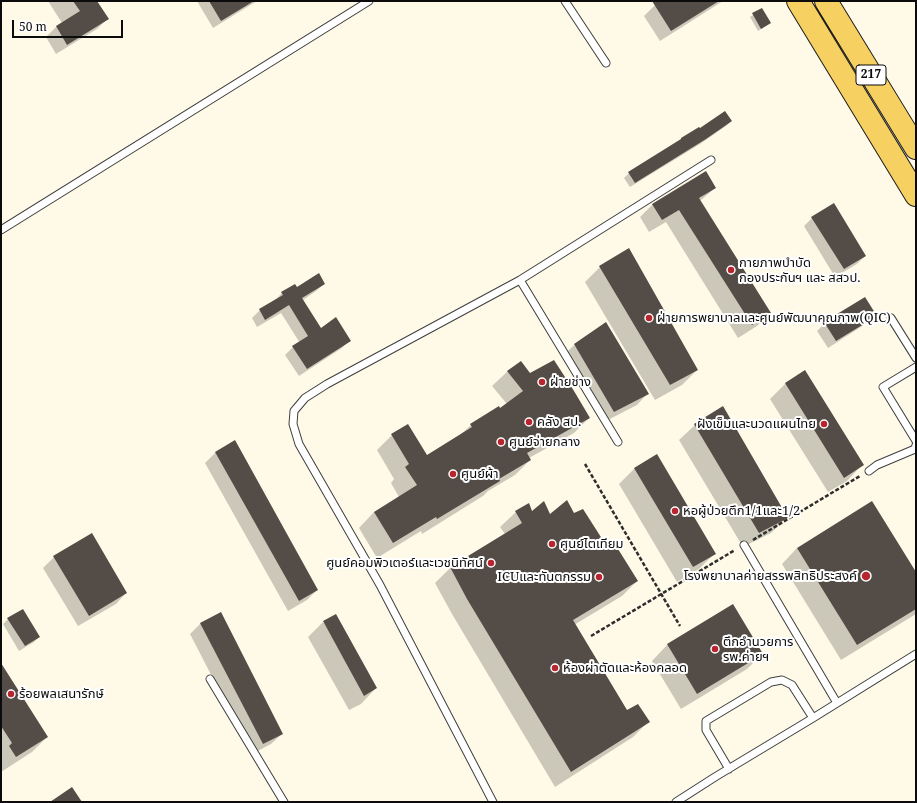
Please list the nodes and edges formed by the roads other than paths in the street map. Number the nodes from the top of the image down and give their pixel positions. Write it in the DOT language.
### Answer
graph roads {
  1 [pos="369,1"];
  2 [pos="565,1"];
  3 [pos="798,1"];
  4 [pos="826,1"];
  5 [pos="606,63"];
  6 [pos="916,148"];
  7 [pos="711,160"];
  8 [pos="916,196"];
  9 [pos="1,230"];
  10 [pos="520,280"];
  11 [pos="891,318"];
  12 [pos="916,358"];
  13 [pos="916,367"];
  14 [pos="916,441"];
  15 [pos="618,442"];
  16 [pos="916,445"];
  17 [pos="869,471"];
  18 [pos="744,545"];
  19 [pos="916,654"];
  20 [pos="210,679"];
  21 [pos="837,703"];
  22 [pos="813,718"];
  23 [pos="729,769"];
  24 [pos="284,802"];
  25 [pos="493,802"];
  26 [pos="676,802"];
  1 -- 9 [label="lane"];
  2 -- 5 [label="lane"];
  3 -- 8 [label="main road, 217"];
  4 -- 6 [label="main road, 217"];
  7 -- 10 [label="lane"];
  10 -- 15 [label="lane"];
  10 -- 25 [label="lane"];
  11 -- 12 [label="lane"];
  13 -- 14 [label="lane"];
  16 -- 17 [label="lane"];
  18 -- 21 [label="lane"];
  19 -- 21 [label="lane"];
  20 -- 24 [label="lane"];
  21 -- 22 [label="lane"];
  22 -- 23 [label="lane"];
  22 -- 23 [label="lane"];
  23 -- 26 [label="lane"];
}
